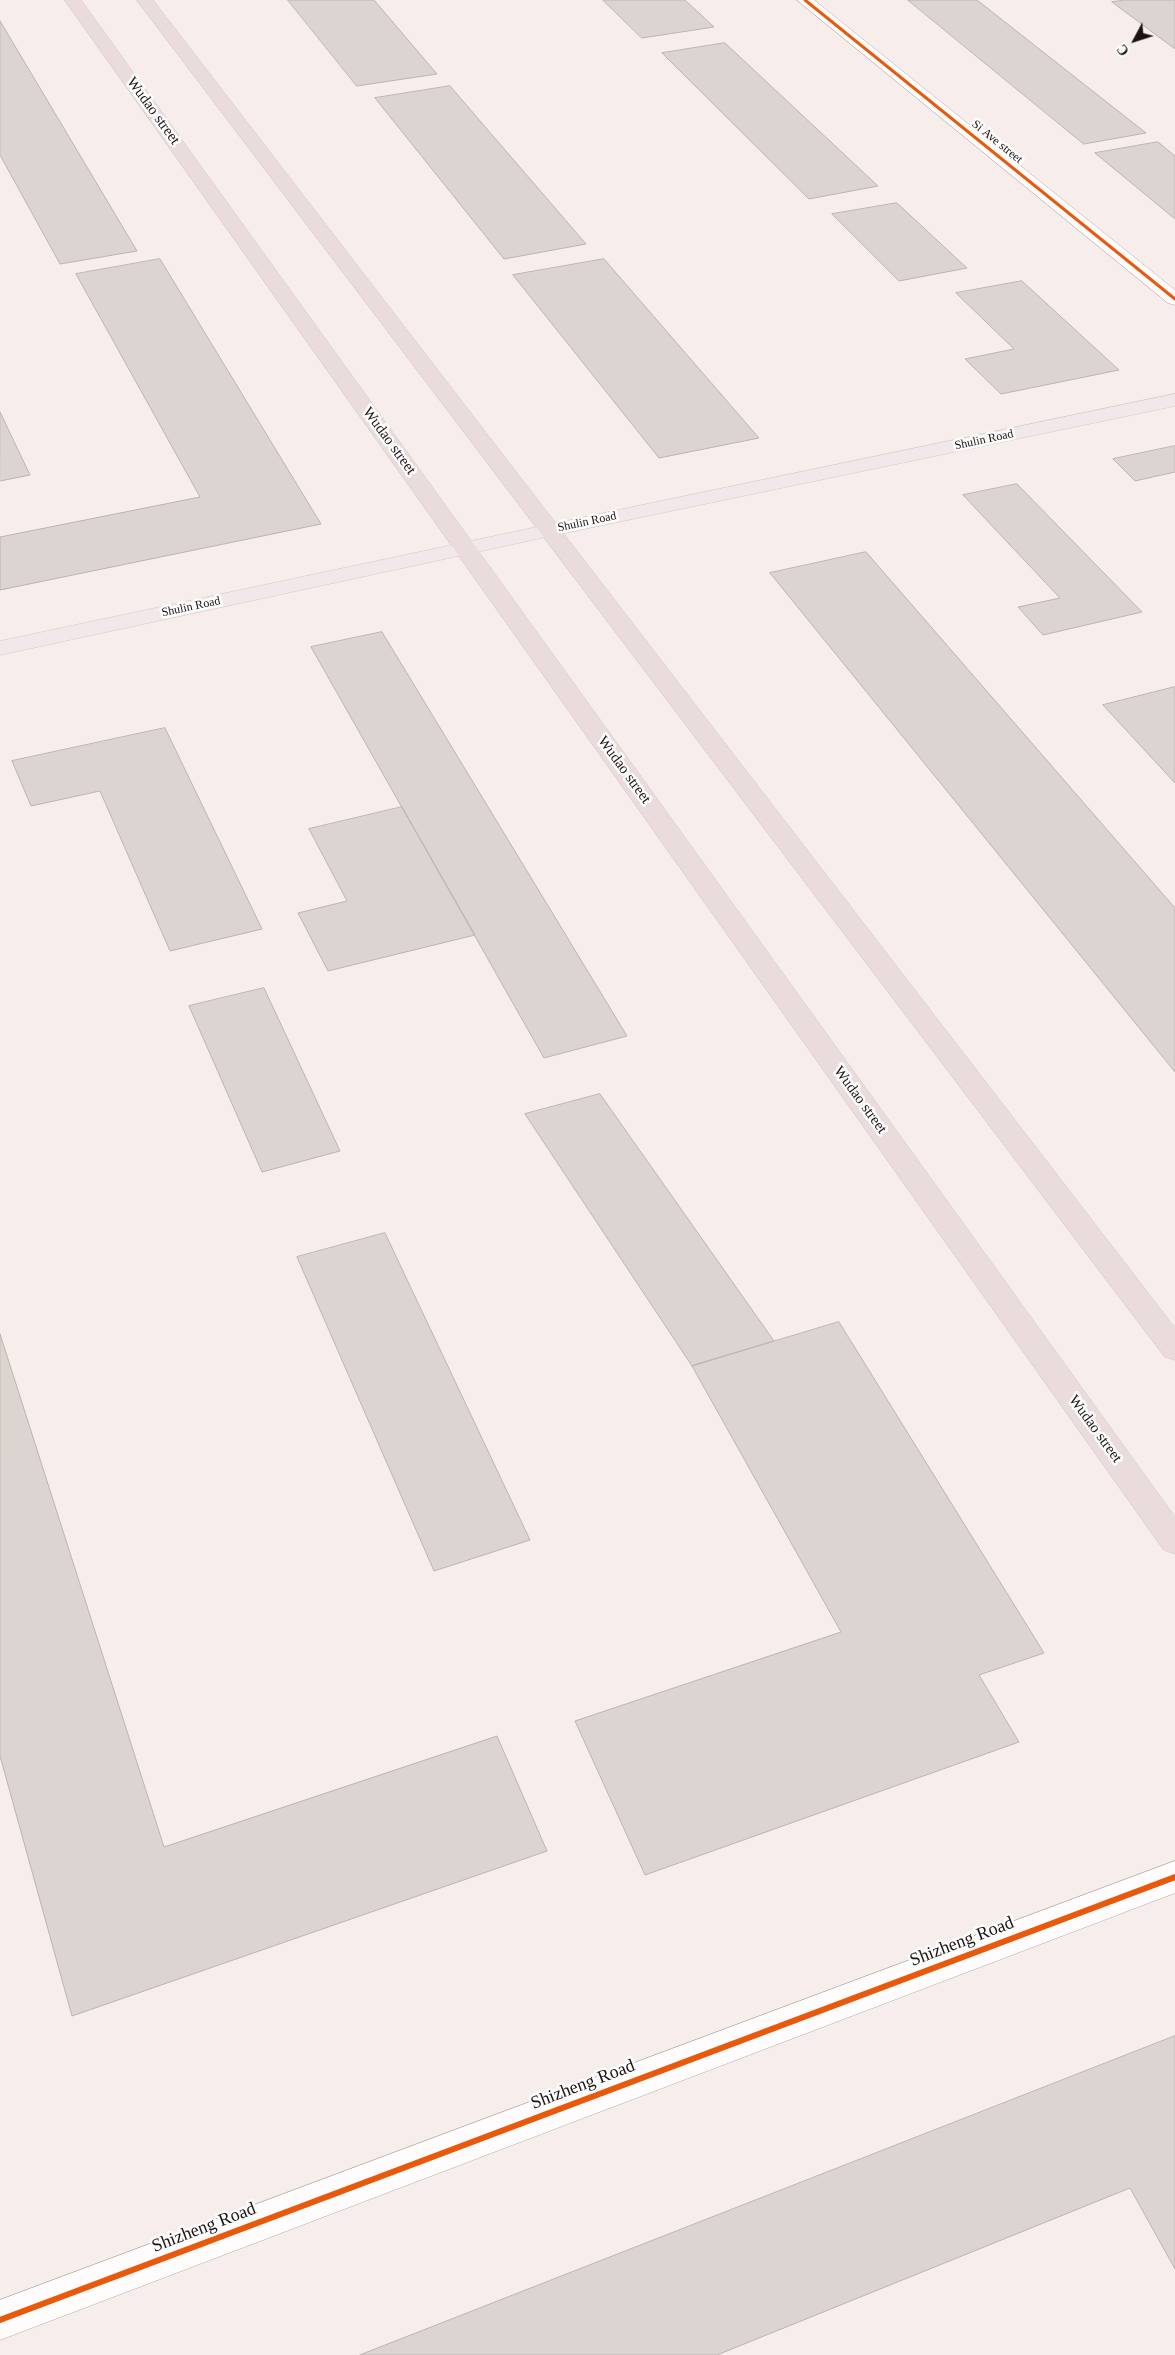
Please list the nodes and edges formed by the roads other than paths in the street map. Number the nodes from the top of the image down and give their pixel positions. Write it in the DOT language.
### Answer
graph roads {
  1 [pos="74,0"];
  2 [pos="145,0"];
  3 [pos="805,0"];
  4 [pos="1175,299"];
  5 [pos="1175,400"];
  6 [pos="552,530"];
  7 [pos="465,548"];
  8 [pos="0,648"];
  9 [pos="1175,1349"];
  10 [pos="1175,1541"];
  11 [pos="1175,1876"];
  12 [pos="0,2320"];
  1 -- 7 [label="highway, Wudao street"];
  2 -- 6 [label="highway"];
  3 -- 4 [label="street, Si Ave street"];
  5 -- 6 [label="main road, Shulin Road"];
  6 -- 7 [label="main road, Shulin Road"];
  6 -- 9 [label="highway"];
  7 -- 8 [label="main road, Shulin Road"];
  7 -- 10 [label="highway, Wudao street"];
  11 -- 12 [label="street, Shizheng Road"];
}
